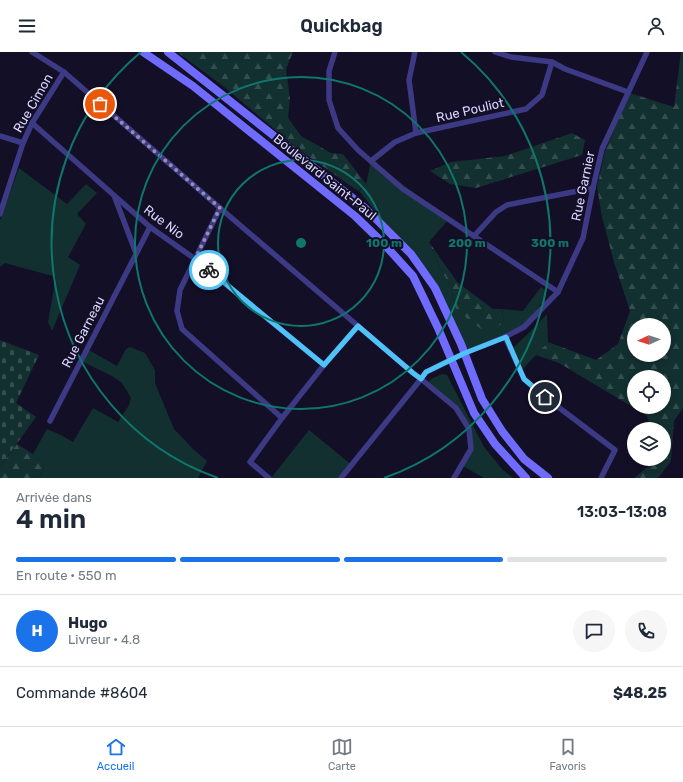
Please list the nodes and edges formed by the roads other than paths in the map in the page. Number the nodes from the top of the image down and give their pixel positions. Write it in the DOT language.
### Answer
graph roads {
  1 [pos="32,52"];
  2 [pos="143,52"];
  3 [pos="168,52"];
  4 [pos="335,52"];
  5 [pos="415,52"];
  6 [pos="495,52"];
  7 [pos="647,52"];
  8 [pos="511,54"];
  9 [pos="552,62"];
  10 [pos="64,72"];
  11 [pos="628,92"];
  12 [pos="32,123"];
  13 [pos="416,133"];
  14 [pos="0,136"];
  15 [pos="23,143"];
  16 [pos="371,161"];
  17 [pos="593,188"];
  18 [pos="115,196"];
  19 [pos="2,200"];
  20 [pos="220,208"];
  21 [pos="0,214"];
  22 [pos="150,227"];
  23 [pos="474,236"];
  24 [pos="136,253"];
  25 [pos="195,259"];
  26 [pos="558,292"];
  27 [pos="358,326"];
  28 [pos="506,337"];
  29 [pos="467,352"];
  30 [pos="452,359"];
  31 [pos="324,365"];
  32 [pos="421,379"];
  33 [pos="282,418"];
  34 [pos="50,421"];
  35 [pos="269,478"];
  36 [pos="341,478"];
  37 [pos="454,478"];
  38 [pos="526,478"];
  39 [pos="548,478"];
  40 [pos="600,478"];
  1 -- 10 [label="street"];
  2 -- 30 [label="main road, Boulevard Saint-Paul"];
  3 -- 29 [label="main road, Boulevard Saint-Paul"];
  4 -- 16 [label="street"];
  5 -- 13 [label="street"];
  6 -- 8 [label="street"];
  7 -- 11 [label="street, Rue Garnier"];
  8 -- 9 [label="street"];
  9 -- 11 [label="street"];
  9 -- 13 [label="street, Rue Pouliot"];
  10 -- 12 [label="street, Rue Cimon"];
  10 -- 20 [label="street"];
  11 -- 17 [label="street, Rue Garnier"];
  12 -- 15 [label="street, Rue Cimon"];
  12 -- 18 [label="street, Rue Nio"];
  13 -- 16 [label="street, Rue Pouliot"];
  14 -- 15 [label="street"];
  15 -- 19 [label="street, Rue Cimon"];
  16 -- 23 [label="street"];
  17 -- 23 [label="street"];
  17 -- 26 [label="street, Rue Garnier"];
  18 -- 22 [label="street, Rue Nio"];
  18 -- 24 [label="street"];
  19 -- 21 [label="street, Rue Cimon"];
  20 -- 25 [label="street"];
  20 -- 27 [label="street"];
  22 -- 24 [label="street, Rue Garneau"];
  22 -- 25 [label="street, Rue Nio"];
  23 -- 26 [label="street"];
  24 -- 34 [label="street, Rue Garneau"];
  25 -- 31 [label="street, Rue Nio"];
  25 -- 33 [label="street"];
  26 -- 28 [label="street, Rue Garnier"];
  27 -- 31 [label="street"];
  27 -- 32 [label="street"];
  28 -- 29 [label="street, Rue Garnier"];
  28 -- 40 [label="street"];
  29 -- 30 [label="street, Rue Garnier"];
  29 -- 39 [label="main road, Boulevard Saint-Paul"];
  30 -- 32 [label="street, Rue Garnier"];
  30 -- 38 [label="main road, Boulevard Saint-Paul"];
  31 -- 33 [label="street"];
  32 -- 36 [label="street, Rue Garnier"];
  32 -- 37 [label="street"];
  33 -- 35 [label="street"];
}
